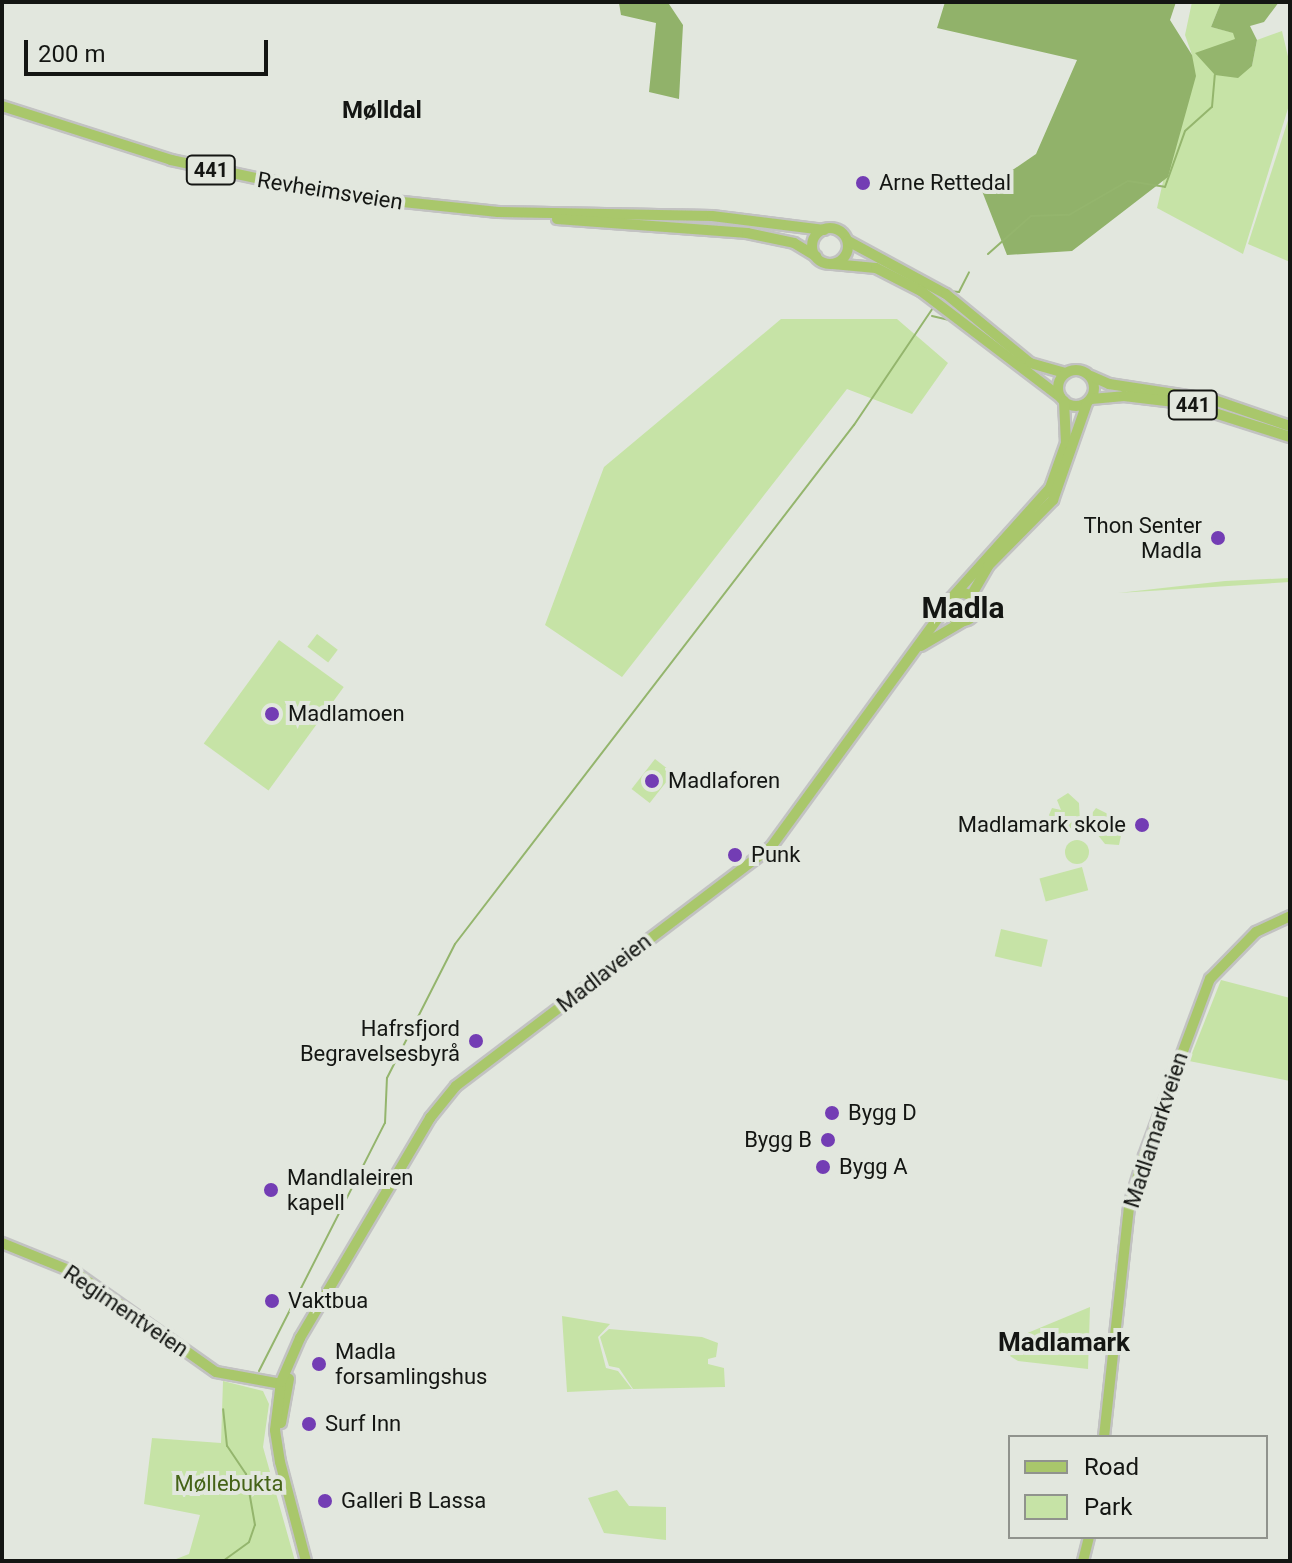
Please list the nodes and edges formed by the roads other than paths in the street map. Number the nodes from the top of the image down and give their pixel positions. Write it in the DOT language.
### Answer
graph roads {
  1 [pos="2,106"];
  2 [pos="523,214"];
  3 [pos="824,230"];
  4 [pos="848,241"];
  5 [pos="816,256"];
  6 [pos="833,264"];
  7 [pos="907,278"];
  8 [pos="1009,350"];
  9 [pos="1065,373"];
  10 [pos="1091,376"];
  11 [pos="1062,399"];
  12 [pos="1089,401"];
  13 [pos="1290,426"];
  14 [pos="1290,437"];
  15 [pos="954,595"];
  16 [pos="971,596"];
  17 [pos="947,606"];
  18 [pos="962,622"];
  19 [pos="906,656"];
  20 [pos="1290,916"];
  21 [pos="2,1243"];
  22 [pos="283,1388"];
  23 [pos="1104,1435"];
  24 [pos="1088,1539"];
  25 [pos="306,1561"];
  26 [pos="1083,1561"];
  1 -- 2 [label="main road, Revheimsveien / 441"];
  2 -- 3 [label="main road, Revheimsveien / 441"];
  2 -- 5 [label="main road, Revheimsveien / 441"];
  3 -- 4 [label="main road, 441"];
  3 -- 5 [label="main road"];
  4 -- 6 [label="main road"];
  4 -- 7 [label="main road, 441"];
  5 -- 6 [label="main road, 441"];
  6 -- 7 [label="main road, 441"];
  7 -- 8 [label="main road, 441"];
  8 -- 9 [label="main road, 441"];
  8 -- 11 [label="main road, 441"];
  9 -- 10 [label="main road, 441"];
  9 -- 11 [label="main road"];
  10 -- 12 [label="main road"];
  10 -- 13 [label="main road, 441"];
  11 -- 12 [label="main road, 441"];
  11 -- 15 [label="main road"];
  12 -- 14 [label="main road, 441"];
  12 -- 16 [label="main road"];
  15 -- 16 [label="main road"];
  15 -- 17 [label="main road"];
  16 -- 18 [label="main road"];
  17 -- 18 [label="main road"];
  17 -- 19 [label="main road, Madlaveien"];
  18 -- 19 [label="main road, Madlaveien"];
  19 -- 22 [label="main road, Madlaveien"];
  20 -- 23 [label="main road, Madlamarkveien"];
  21 -- 22 [label="main road, Regimentveien"];
  22 -- 25 [label="main road, Madlaveien"];
  24 -- 26 [label="main road"];
}
